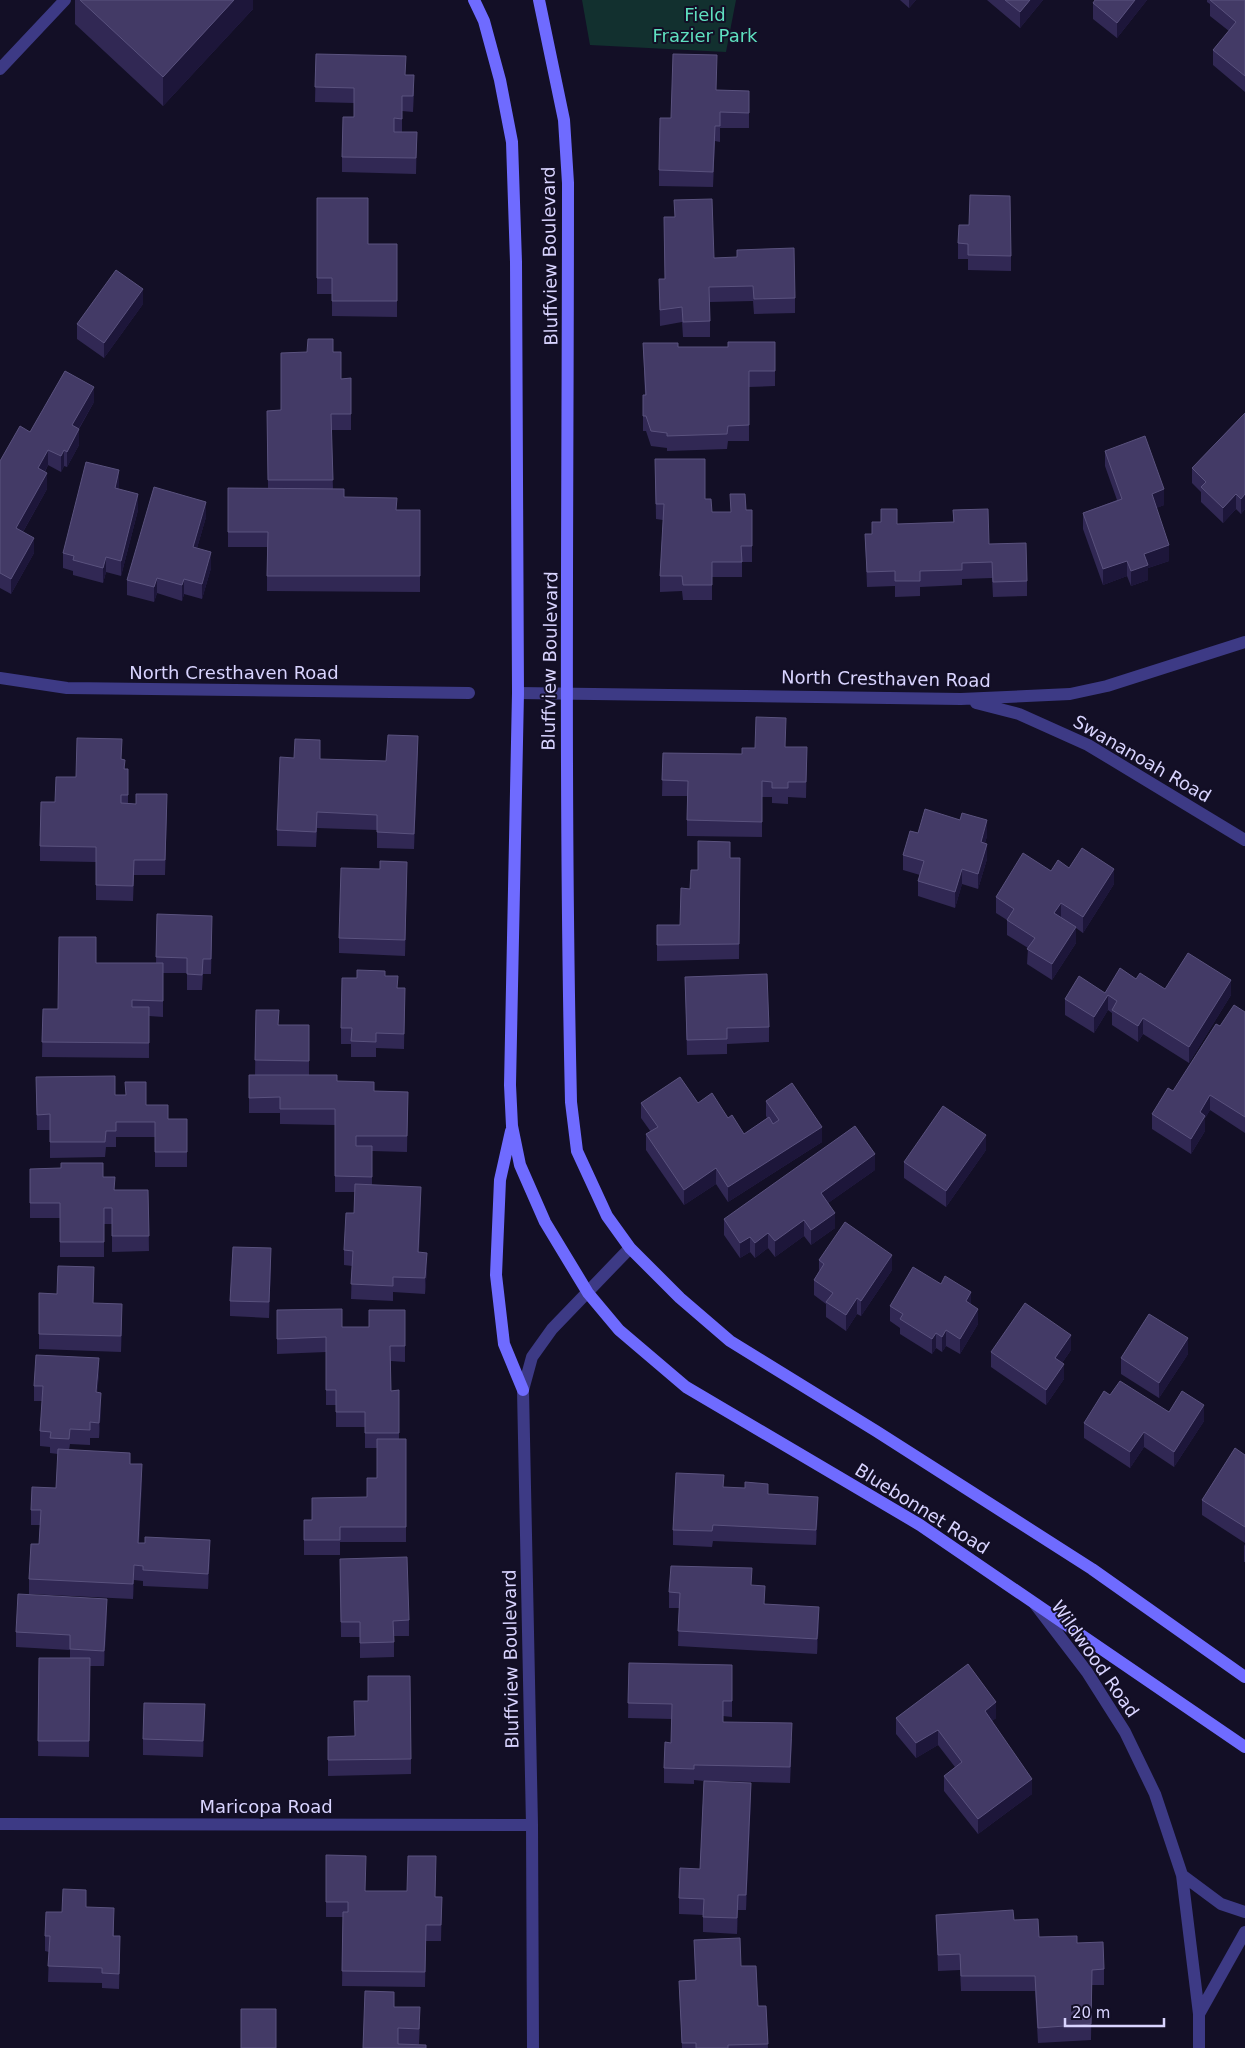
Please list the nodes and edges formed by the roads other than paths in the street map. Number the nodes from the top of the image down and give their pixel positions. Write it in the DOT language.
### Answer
graph roads {
  1 [pos="65,0"];
  2 [pos="474,0"];
  3 [pos="539,0"];
  4 [pos="0,70"];
  5 [pos="1245,642"];
  6 [pos="0,678"];
  7 [pos="568,692"];
  8 [pos="469,693"];
  9 [pos="518,693"];
  10 [pos="961,699"];
  11 [pos="1245,840"];
  12 [pos="512,1126"];
  13 [pos="630,1248"];
  14 [pos="588,1293"];
  15 [pos="523,1390"];
  16 [pos="1033,1602"];
  17 [pos="1245,1677"];
  18 [pos="1245,1747"];
  19 [pos="0,1824"];
  20 [pos="532,1825"];
  21 [pos="1182,1875"];
  22 [pos="1245,1912"];
  23 [pos="1245,1932"];
  24 [pos="1199,2014"];
  25 [pos="533,2048"];
  26 [pos="1199,2048"];
  1 -- 4 [label="street"];
  2 -- 9 [label="main road, Bluffview Boulevard"];
  3 -- 7 [label="main road, Bluffview Boulevard"];
  5 -- 10 [label="street, North Cresthaven Road"];
  6 -- 8 [label="street, North Cresthaven Road"];
  7 -- 9 [label="street, North Cresthaven Road"];
  7 -- 10 [label="street, North Cresthaven Road"];
  7 -- 13 [label="main road, Bluffview Boulevard"];
  9 -- 12 [label="main road, Bluffview Boulevard"];
  10 -- 11 [label="street, Swananoah Road"];
  12 -- 14 [label="main road, Bluffview Boulevard"];
  12 -- 15 [label="main road"];
  13 -- 14 [label="street, Bluffview Boulevard"];
  13 -- 17 [label="main road"];
  14 -- 15 [label="street, Bluffview Boulevard"];
  14 -- 16 [label="main road, Bluebonnet Road"];
  15 -- 20 [label="street, Bluffview Boulevard"];
  16 -- 18 [label="main road, Bluebonnet Road"];
  16 -- 21 [label="street, Wildwood Road"];
  19 -- 20 [label="street, Maricopa Road"];
  20 -- 25 [label="street, Bluffview Boulevard"];
  21 -- 22 [label="street"];
  21 -- 24 [label="street, Wildwood Road"];
  23 -- 24 [label="street, Wildwood Road"];
  24 -- 26 [label="street, Wildwood Road"];
}
